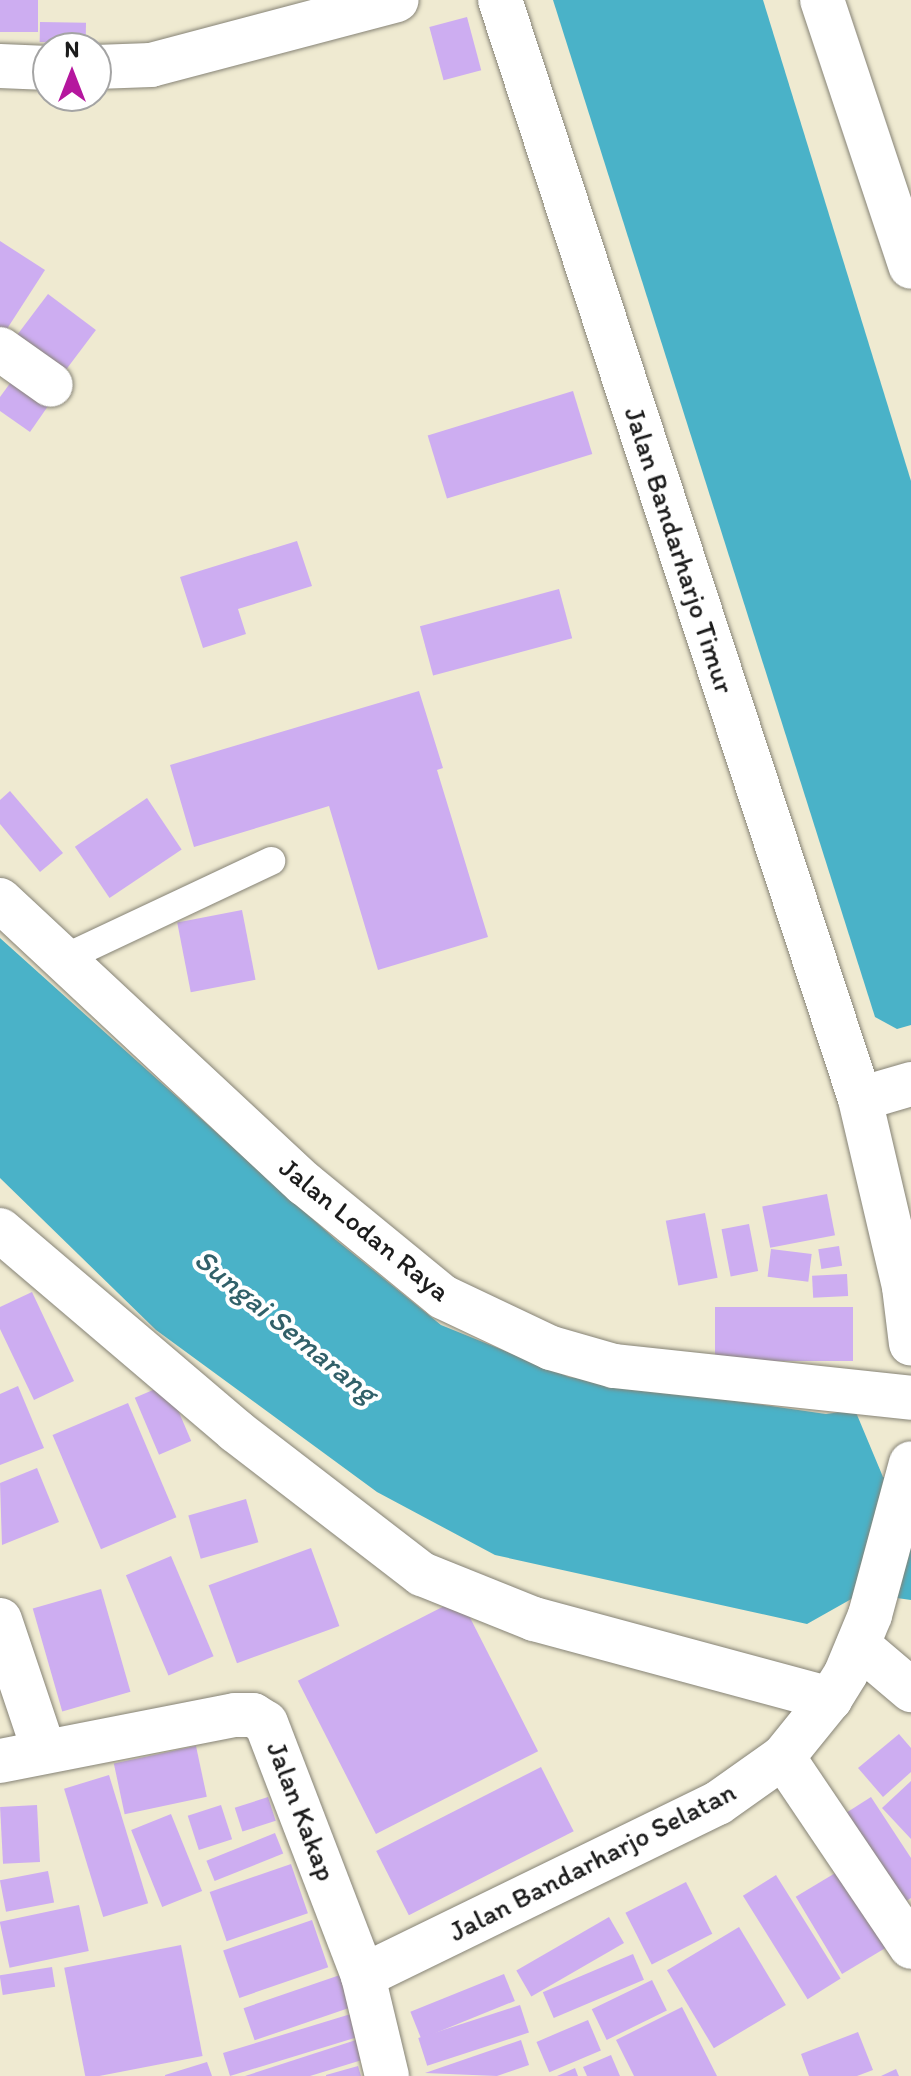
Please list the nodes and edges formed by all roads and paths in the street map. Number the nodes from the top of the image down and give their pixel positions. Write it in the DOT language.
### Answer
graph roads {
  1 [pos="397,0"];
  2 [pos="500,0"];
  3 [pos="822,0"];
  4 [pos="0,66"];
  5 [pos="112,66"];
  6 [pos="32,67"];
  7 [pos="911,267"];
  8 [pos="0,349"];
  9 [pos="51,385"];
  10 [pos="271,861"];
  11 [pos="0,900"];
  12 [pos="65,958"];
  13 [pos="911,1084"];
  14 [pos="860,1099"];
  15 [pos="0,1230"];
  16 [pos="911,1344"];
  17 [pos="911,1398"];
  18 [pos="911,1465"];
  19 [pos="0,1620"];
  20 [pos="864,1630"];
  21 [pos="911,1690"];
  22 [pos="830,1699"];
  23 [pos="44,1751"];
  24 [pos="783,1757"];
  25 [pos="0,1761"];
  26 [pos="911,1947"];
  27 [pos="363,1976"];
  28 [pos="387,2076"];
  1 -- 5 [label="street"];
  2 -- 14 [label="street, Jalan Bandarharjo Timur"];
  3 -- 7 [label="street"];
  4 -- 6 [label="street"];
  8 -- 9 [label="street"];
  10 -- 12 [label="lane"];
  11 -- 12 [label="street, Jalan Lodan Raya"];
  12 -- 17 [label="street, Jalan Lodan Raya"];
  13 -- 14 [label="street"];
  14 -- 16 [label="street"];
  15 -- 22 [label="street"];
  18 -- 20 [label="street, Jalan Bandarharjo Selatan"];
  19 -- 23 [label="street"];
  20 -- 21 [label="street"];
  20 -- 22 [label="street, Jalan Bandarharjo Selatan"];
  22 -- 24 [label="street, Jalan Bandarharjo Selatan"];
  23 -- 25 [label="street, Jalan Kakap"];
  23 -- 27 [label="street, Jalan Kakap"];
  24 -- 26 [label="street"];
  24 -- 27 [label="street, Jalan Bandarharjo Selatan"];
  27 -- 28 [label="street, Jalan Kakap"];
}
